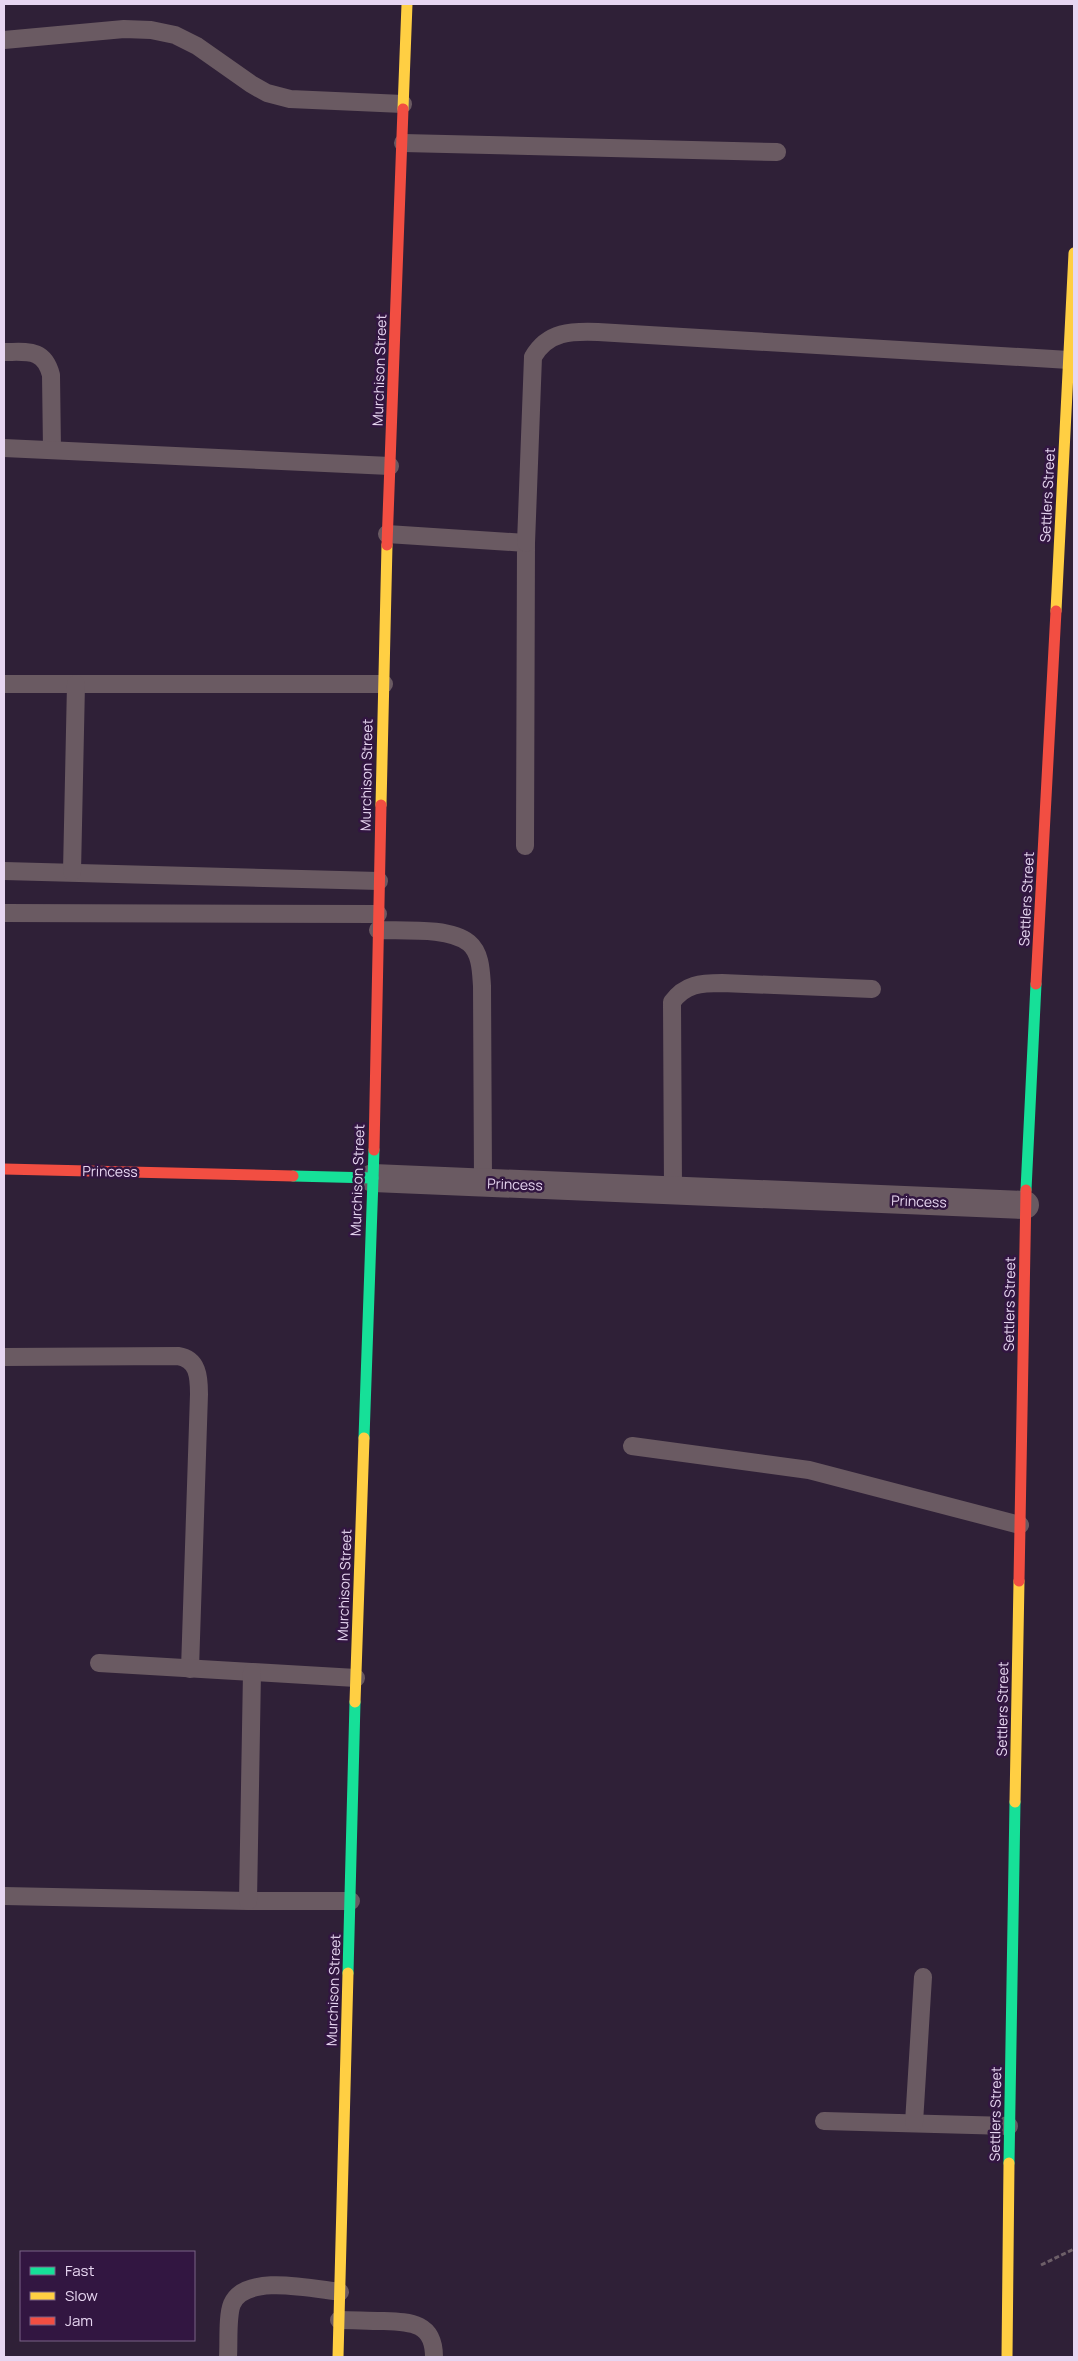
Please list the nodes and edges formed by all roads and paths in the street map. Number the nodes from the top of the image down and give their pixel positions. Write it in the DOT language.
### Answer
graph roads {
  1 [pos="406,4"];
  2 [pos="4,40"];
  3 [pos="403,104"];
  4 [pos="403,144"];
  5 [pos="776,152"];
  6 [pos="1074,253"];
  7 [pos="4,352"];
  8 [pos="1069,360"];
  9 [pos="4,448"];
  10 [pos="52,450"];
  11 [pos="390,466"];
  12 [pos="387,534"];
  13 [pos="526,543"];
  14 [pos="4,684"];
  15 [pos="76,684"];
  16 [pos="384,684"];
  17 [pos="525,846"];
  18 [pos="4,871"];
  19 [pos="72,872"];
  20 [pos="379,881"];
  21 [pos="4,913"];
  22 [pos="378,922"];
  23 [pos="872,989"];
  24 [pos="4,1169"];
  25 [pos="372,1178"];
  26 [pos="483,1182"];
  27 [pos="672,1190"];
  28 [pos="1026,1205"];
  29 [pos="4,1357"];
  30 [pos="632,1446"];
  31 [pos="1020,1526"];
  32 [pos="99,1663"];
  33 [pos="190,1669"];
  34 [pos="252,1672"];
  35 [pos="356,1678"];
  36 [pos="4,1896"];
  37 [pos="351,1901"];
  38 [pos="248,1902"];
  39 [pos="923,1977"];
  40 [pos="824,2121"];
  41 [pos="914,2123"];
  42 [pos="1010,2126"];
  43 [pos="340,2292"];
  44 [pos="339,2320"];
  45 [pos="228,2357"];
  46 [pos="338,2357"];
  47 [pos="434,2357"];
  48 [pos="1007,2357"];
  1 -- 3 [label="street, Murchison Street"];
  2 -- 3 [label="lane"];
  3 -- 4 [label="street, Murchison Street"];
  4 -- 5 [label="lane"];
  4 -- 11 [label="street, Murchison Street"];
  6 -- 8 [label="street, Settlers Street"];
  7 -- 10 [label="lane"];
  8 -- 13 [label="lane"];
  8 -- 28 [label="street, Settlers Street"];
  9 -- 10 [label="lane"];
  10 -- 11 [label="lane"];
  11 -- 12 [label="street, Murchison Street"];
  12 -- 13 [label="lane"];
  12 -- 16 [label="street, Murchison Street"];
  13 -- 17 [label="lane"];
  14 -- 15 [label="lane"];
  15 -- 16 [label="lane"];
  15 -- 19 [label="lane"];
  16 -- 20 [label="street, Murchison Street"];
  18 -- 19 [label="lane"];
  19 -- 20 [label="lane"];
  20 -- 22 [label="street, Murchison Street"];
  21 -- 22 [label="lane"];
  22 -- 25 [label="street, Murchison Street"];
  22 -- 26 [label="lane"];
  23 -- 27 [label="lane"];
  24 -- 25 [label="street, Princess"];
  25 -- 26 [label="street, Princess"];
  25 -- 35 [label="street, Murchison Street"];
  26 -- 27 [label="street, Princess"];
  27 -- 28 [label="street, Princess"];
  28 -- 31 [label="street, Settlers Street"];
  29 -- 33 [label="lane"];
  30 -- 31 [label="lane"];
  31 -- 42 [label="street, Settlers Street"];
  32 -- 33 [label="lane"];
  33 -- 34 [label="lane"];
  34 -- 35 [label="lane"];
  34 -- 38 [label="lane"];
  35 -- 37 [label="street, Murchison Street"];
  36 -- 38 [label="lane"];
  37 -- 38 [label="lane"];
  37 -- 43 [label="street, Murchison Street"];
  39 -- 41 [label="lane"];
  40 -- 41 [label="lane"];
  41 -- 42 [label="lane"];
  42 -- 48 [label="street, Settlers Street"];
  43 -- 44 [label="street, Murchison Street"];
  43 -- 45 [label="lane"];
  44 -- 46 [label="street, Murchison Street"];
  44 -- 47 [label="lane"];
}
